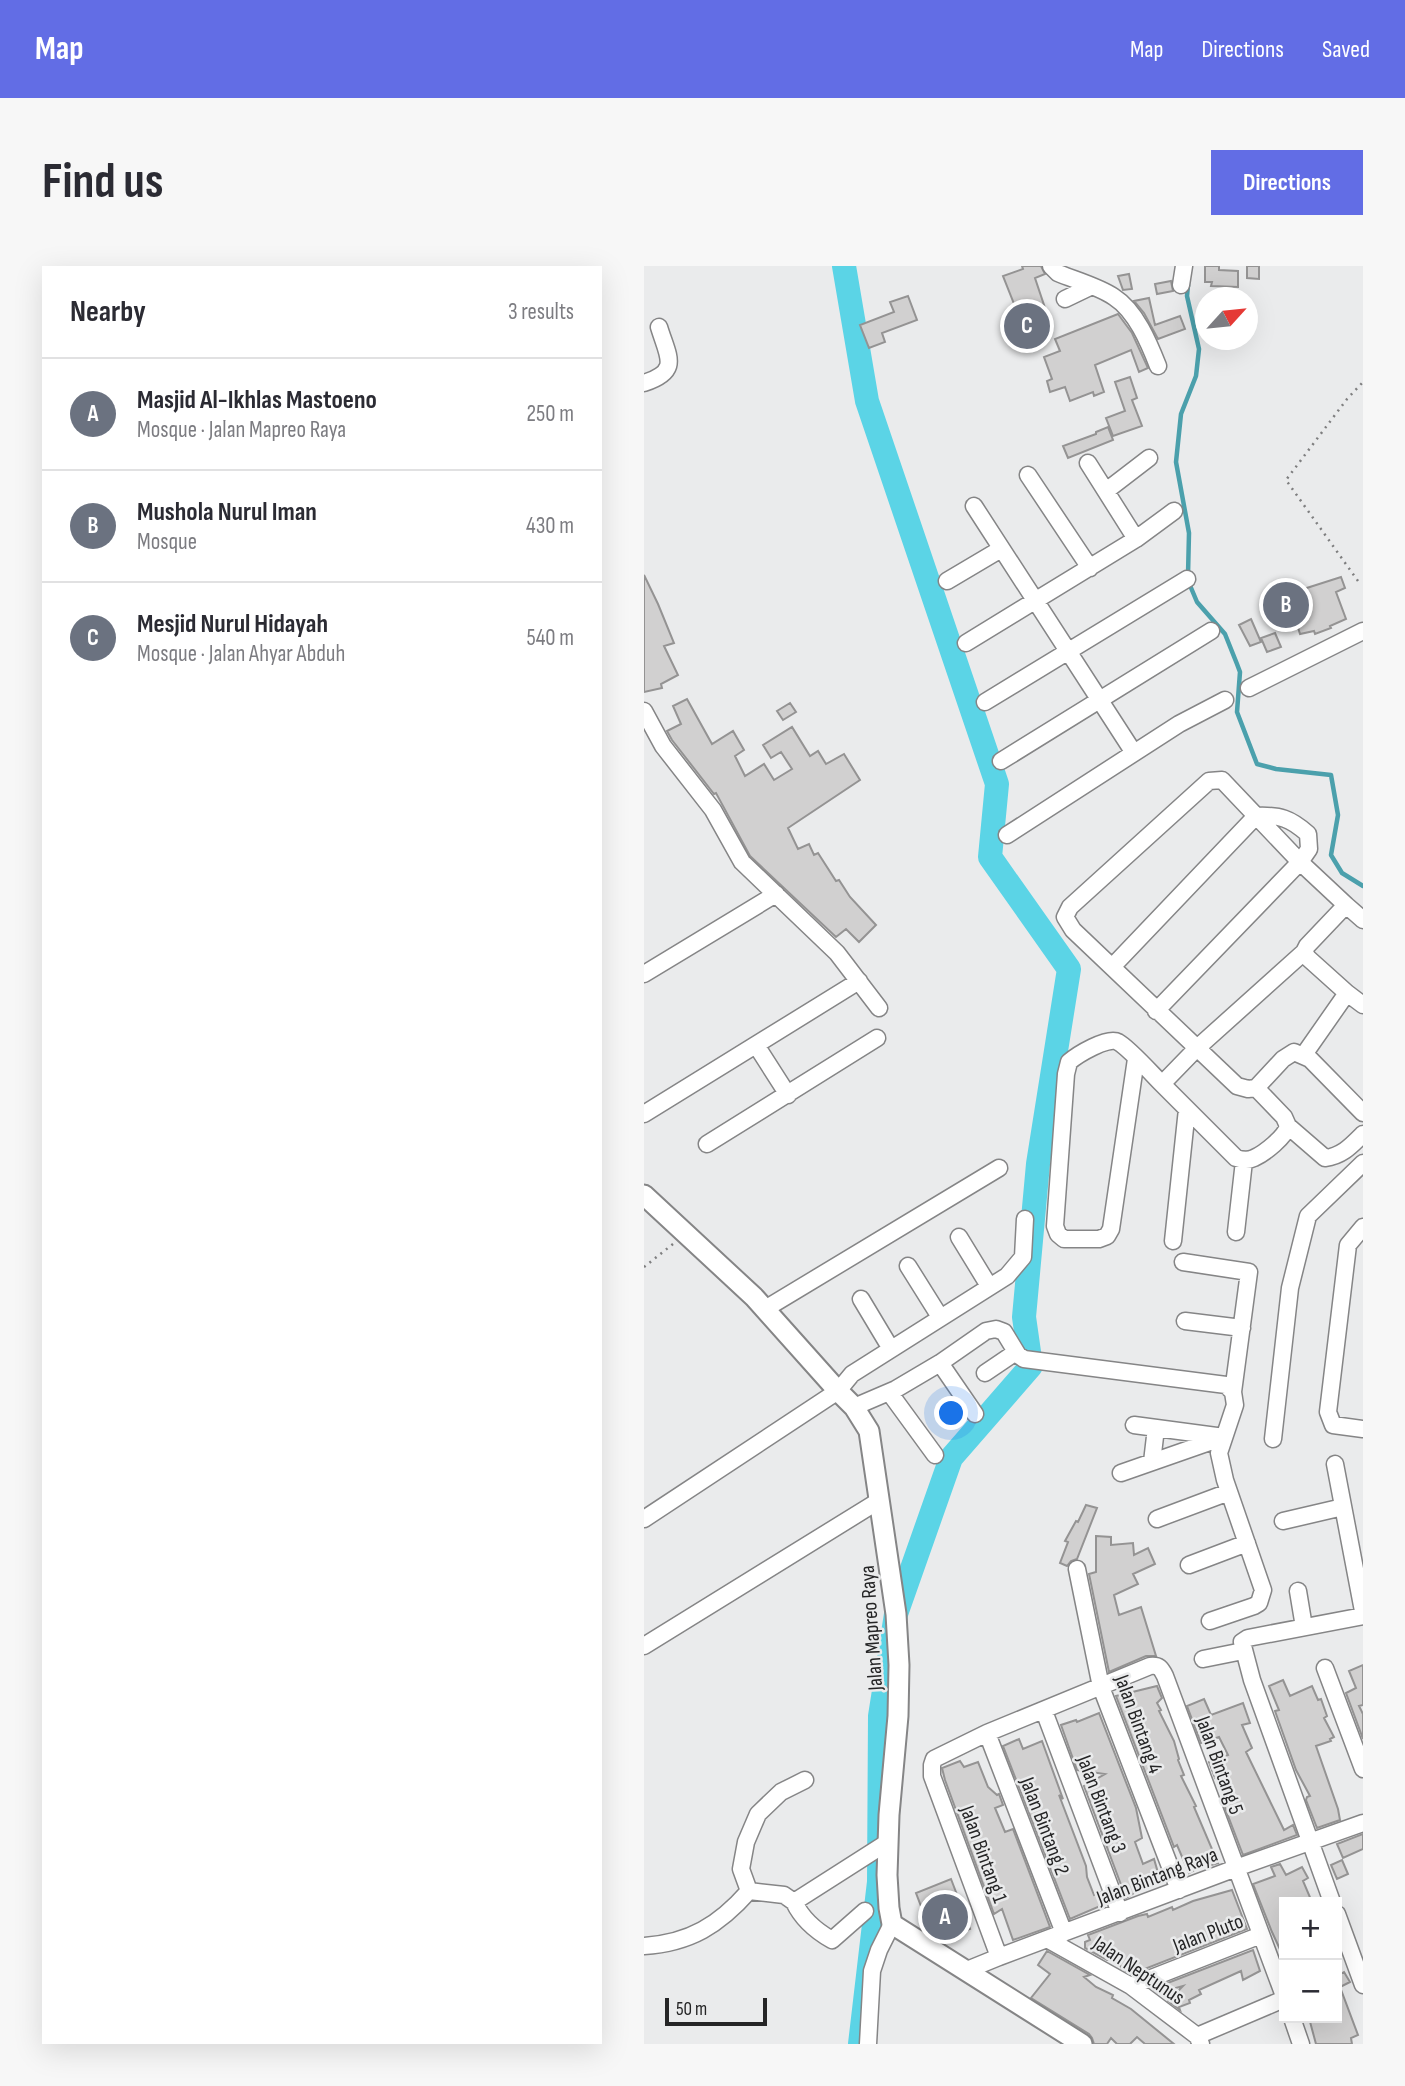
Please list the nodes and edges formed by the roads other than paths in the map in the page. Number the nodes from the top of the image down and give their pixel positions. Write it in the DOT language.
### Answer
graph roads {
  1 [pos="1051,266"];
  2 [pos="1184,266"];
  3 [pos="1181,285"];
  4 [pos="1090,287"];
  5 [pos="1065,299"];
  6 [pos="659,327"];
  7 [pos="1158,366"];
  8 [pos="644,383"];
  9 [pos="1149,458"];
  10 [pos="1088,463"];
  11 [pos="1028,475"];
  12 [pos="1106,491"];
  13 [pos="974,506"];
  14 [pos="1174,511"];
  15 [pos="1136,539"];
  16 [pos="1002,549"];
  17 [pos="1090,568"];
  18 [pos="1187,579"];
  19 [pos="947,581"];
  20 [pos="1035,601"];
  21 [pos="1211,631"];
  22 [pos="1363,631"];
  23 [pos="966,643"];
  24 [pos="1068,651"];
  25 [pos="1249,688"];
  26 [pos="1099,700"];
  27 [pos="1226,700"];
  28 [pos="985,702"];
  29 [pos="644,711"];
  30 [pos="1134,753"];
  31 [pos="1002,761"];
  32 [pos="1256,816"];
  33 [pos="1007,835"];
  34 [pos="1300,862"];
  35 [pos="776,894"];
  36 [pos="1346,905"];
  37 [pos="1363,920"];
  38 [pos="1304,952"];
  39 [pos="1112,967"];
  40 [pos="644,974"];
  41 [pos="859,981"];
  42 [pos="1347,993"];
  43 [pos="1363,1005"];
  44 [pos="879,1008"];
  45 [pos="1156,1010"];
  46 [pos="877,1038"];
  47 [pos="756,1045"];
  48 [pos="1196,1049"];
  49 [pos="1303,1056"];
  50 [pos="1136,1059"];
  51 [pos="1162,1084"];
  52 [pos="1256,1088"];
  53 [pos="788,1095"];
  54 [pos="1187,1109"];
  55 [pos="1363,1113"];
  56 [pos="644,1114"];
  57 [pos="1288,1126"];
  58 [pos="1363,1134"];
  59 [pos="707,1144"];
  60 [pos="1244,1161"];
  61 [pos="1363,1163"];
  62 [pos="999,1168"];
  63 [pos="644,1195"];
  64 [pos="1025,1219"];
  65 [pos="1363,1227"];
  66 [pos="1236,1232"];
  67 [pos="959,1237"];
  68 [pos="1172,1241"];
  69 [pos="1182,1262"];
  70 [pos="908,1266"];
  71 [pos="989,1286"];
  72 [pos="861,1299"];
  73 [pos="765,1310"];
  74 [pos="940,1317"];
  75 [pos="1185,1321"];
  76 [pos="1242,1328"];
  77 [pos="891,1349"];
  78 [pos="1016,1352"];
  79 [pos="940,1363"];
  80 [pos="985,1373"];
  81 [pos="838,1391"];
  82 [pos="889,1392"];
  83 [pos="1233,1392"];
  84 [pos="854,1407"];
  85 [pos="975,1414"];
  86 [pos="1134,1425"];
  87 [pos="1156,1428"];
  88 [pos="1363,1429"];
  89 [pos="1224,1437"];
  90 [pos="1273,1439"];
  91 [pos="935,1455"];
  92 [pos="1152,1462"];
  93 [pos="1335,1464"];
  94 [pos="1121,1473"];
  95 [pos="1229,1492"];
  96 [pos="880,1500"];
  97 [pos="1343,1507"];
  98 [pos="644,1519"];
  99 [pos="1157,1519"];
  100 [pos="1283,1521"];
  101 [pos="1247,1543"];
  102 [pos="1189,1565"];
  103 [pos="1077,1569"];
  104 [pos="1298,1591"];
  105 [pos="1363,1614"];
  106 [pos="1210,1621"];
  107 [pos="1304,1627"];
  108 [pos="644,1646"];
  109 [pos="1243,1651"];
  110 [pos="1203,1658"];
  111 [pos="1325,1668"];
  112 [pos="1101,1687"];
  113 [pos="1044,1711"];
  114 [pos="987,1733"];
  115 [pos="1363,1769"];
  116 [pos="805,1780"];
  117 [pos="1363,1823"];
  118 [pos="888,1842"];
  119 [pos="1310,1843"];
  120 [pos="1236,1868"];
  121 [pos="1180,1889"];
  122 [pos="749,1891"];
  123 [pos="1330,1897"];
  124 [pos="794,1902"];
  125 [pos="864,1911"];
  126 [pos="1120,1913"];
  127 [pos="892,1924"];
  128 [pos="1342,1928"];
  129 [pos="1064,1933"];
  130 [pos="1261,1935"];
  131 [pos="1048,1939"];
  132 [pos="644,1946"];
  133 [pos="999,1957"];
  134 [pos="967,1970"];
  135 [pos="1279,1984"];
  136 [pos="1363,1985"];
  137 [pos="1130,1986"];
  138 [pos="1279,2000"];
  139 [pos="1294,2023"];
  140 [pos="1199,2040"];
  141 [pos="868,2044"];
  142 [pos="1082,2044"];
  143 [pos="1301,2044"];
  1 -- 4 [label="street"];
  2 -- 3 [label="street"];
  4 -- 5 [label="street"];
  4 -- 7 [label="street"];
  6 -- 8 [label="street"];
  9 -- 12 [label="street"];
  10 -- 12 [label="street"];
  11 -- 17 [label="street"];
  12 -- 15 [label="street"];
  13 -- 16 [label="street"];
  14 -- 15 [label="street"];
  15 -- 17 [label="street"];
  16 -- 19 [label="street"];
  16 -- 20 [label="street"];
  17 -- 20 [label="street"];
  18 -- 24 [label="street"];
  20 -- 23 [label="street"];
  20 -- 24 [label="street"];
  21 -- 26 [label="street"];
  22 -- 25 [label="street"];
  24 -- 26 [label="street"];
  24 -- 28 [label="street"];
  26 -- 30 [label="street"];
  26 -- 31 [label="street"];
  27 -- 30 [label="street"];
  29 -- 35 [label="street"];
  30 -- 33 [label="street"];
  32 -- 34 [label="street"];
  32 -- 34 [label="street"];
  32 -- 39 [label="street"];
  32 -- 39 [label="street"];
  34 -- 36 [label="street"];
  34 -- 45 [label="street"];
  35 -- 40 [label="street"];
  35 -- 41 [label="street"];
  36 -- 37 [label="street"];
  36 -- 38 [label="street"];
  38 -- 42 [label="street"];
  38 -- 48 [label="street"];
  39 -- 45 [label="street"];
  41 -- 44 [label="street"];
  41 -- 47 [label="street"];
  42 -- 43 [label="street"];
  42 -- 49 [label="street"];
  45 -- 48 [label="street"];
  46 -- 53 [label="street"];
  47 -- 53 [label="street"];
  47 -- 56 [label="street"];
  48 -- 51 [label="street"];
  48 -- 52 [label="street"];
  49 -- 52 [label="street"];
  49 -- 55 [label="street"];
  50 -- 50 [label="street"];
  50 -- 51 [label="street"];
  51 -- 54 [label="street"];
  52 -- 57 [label="street"];
  53 -- 59 [label="street"];
  54 -- 60 [label="street"];
  54 -- 68 [label="street"];
  57 -- 58 [label="street"];
  57 -- 60 [label="street"];
  60 -- 66 [label="street"];
  61 -- 90 [label="street"];
  62 -- 73 [label="street"];
  63 -- 73 [label="street, Jalan Mapreo Raya"];
  64 -- 71 [label="street"];
  65 -- 88 [label="street"];
  67 -- 71 [label="street"];
  69 -- 76 [label="street"];
  70 -- 74 [label="street"];
  71 -- 74 [label="street"];
  72 -- 77 [label="street"];
  73 -- 81 [label="street, Jalan Mapreo Raya"];
  74 -- 77 [label="street"];
  75 -- 76 [label="street"];
  76 -- 83 [label="street"];
  77 -- 81 [label="street"];
  78 -- 79 [label="street"];
  78 -- 80 [label="street"];
  78 -- 83 [label="street"];
  79 -- 82 [label="street"];
  79 -- 85 [label="street"];
  81 -- 84 [label="street, Jalan Mapreo Raya"];
  81 -- 98 [label="street"];
  82 -- 84 [label="street"];
  82 -- 91 [label="street"];
  83 -- 89 [label="street"];
  84 -- 96 [label="street, Jalan Mapreo Raya"];
  86 -- 87 [label="street"];
  87 -- 89 [label="street"];
  87 -- 92 [label="street"];
  89 -- 92 [label="street"];
  89 -- 95 [label="street"];
  92 -- 94 [label="street"];
  93 -- 97 [label="street"];
  95 -- 99 [label="street"];
  95 -- 101 [label="street"];
  96 -- 108 [label="street"];
  96 -- 118 [label="street, Jalan Mapreo Raya"];
  97 -- 100 [label="street"];
  97 -- 105 [label="street"];
  101 -- 102 [label="street"];
  101 -- 106 [label="street"];
  103 -- 112 [label="street, Jalan Bintang 4"];
  104 -- 107 [label="street"];
  105 -- 107 [label="street"];
  107 -- 109 [label="street"];
  109 -- 110 [label="street"];
  109 -- 119 [label="street"];
  111 -- 115 [label="street"];
  112 -- 113 [label="street"];
  112 -- 120 [label="street, Jalan Bintang 5"];
  112 -- 121 [label="street, Jalan Bintang 4"];
  113 -- 114 [label="street"];
  113 -- 126 [label="street, Jalan Bintang 3"];
  114 -- 129 [label="street, Jalan Bintang 2"];
  114 -- 133 [label="street, Jalan Bintang 1"];
  116 -- 122 [label="street"];
  117 -- 119 [label="street, Jalan Bintang Raya"];
  118 -- 124 [label="street"];
  118 -- 127 [label="street, Jalan Mapreo Raya"];
  119 -- 120 [label="street, Jalan Bintang Raya"];
  119 -- 123 [label="street"];
  120 -- 121 [label="street, Jalan Bintang Raya"];
  120 -- 130 [label="street, Jalan Bintang 5"];
  121 -- 126 [label="street, Jalan Bintang Raya"];
  122 -- 124 [label="street"];
  122 -- 132 [label="street"];
  124 -- 125 [label="street"];
  126 -- 129 [label="street, Jalan Bintang Raya"];
  127 -- 134 [label="street"];
  127 -- 141 [label="street"];
  128 -- 136 [label="street"];
  129 -- 131 [label="street, Jalan Bintang Raya"];
  130 -- 135 [label="street, Jalan Bintang 5"];
  130 -- 137 [label="street, Jalan Pluto"];
  131 -- 133 [label="street, Jalan Bintang Raya"];
  131 -- 137 [label="street, Jalan Neptunus"];
  133 -- 134 [label="street, Jalan Bintang Raya"];
  134 -- 142 [label="street"];
  137 -- 140 [label="street, Jalan Neptunus"];
  138 -- 140 [label="street"];
  139 -- 143 [label="street"];
}
